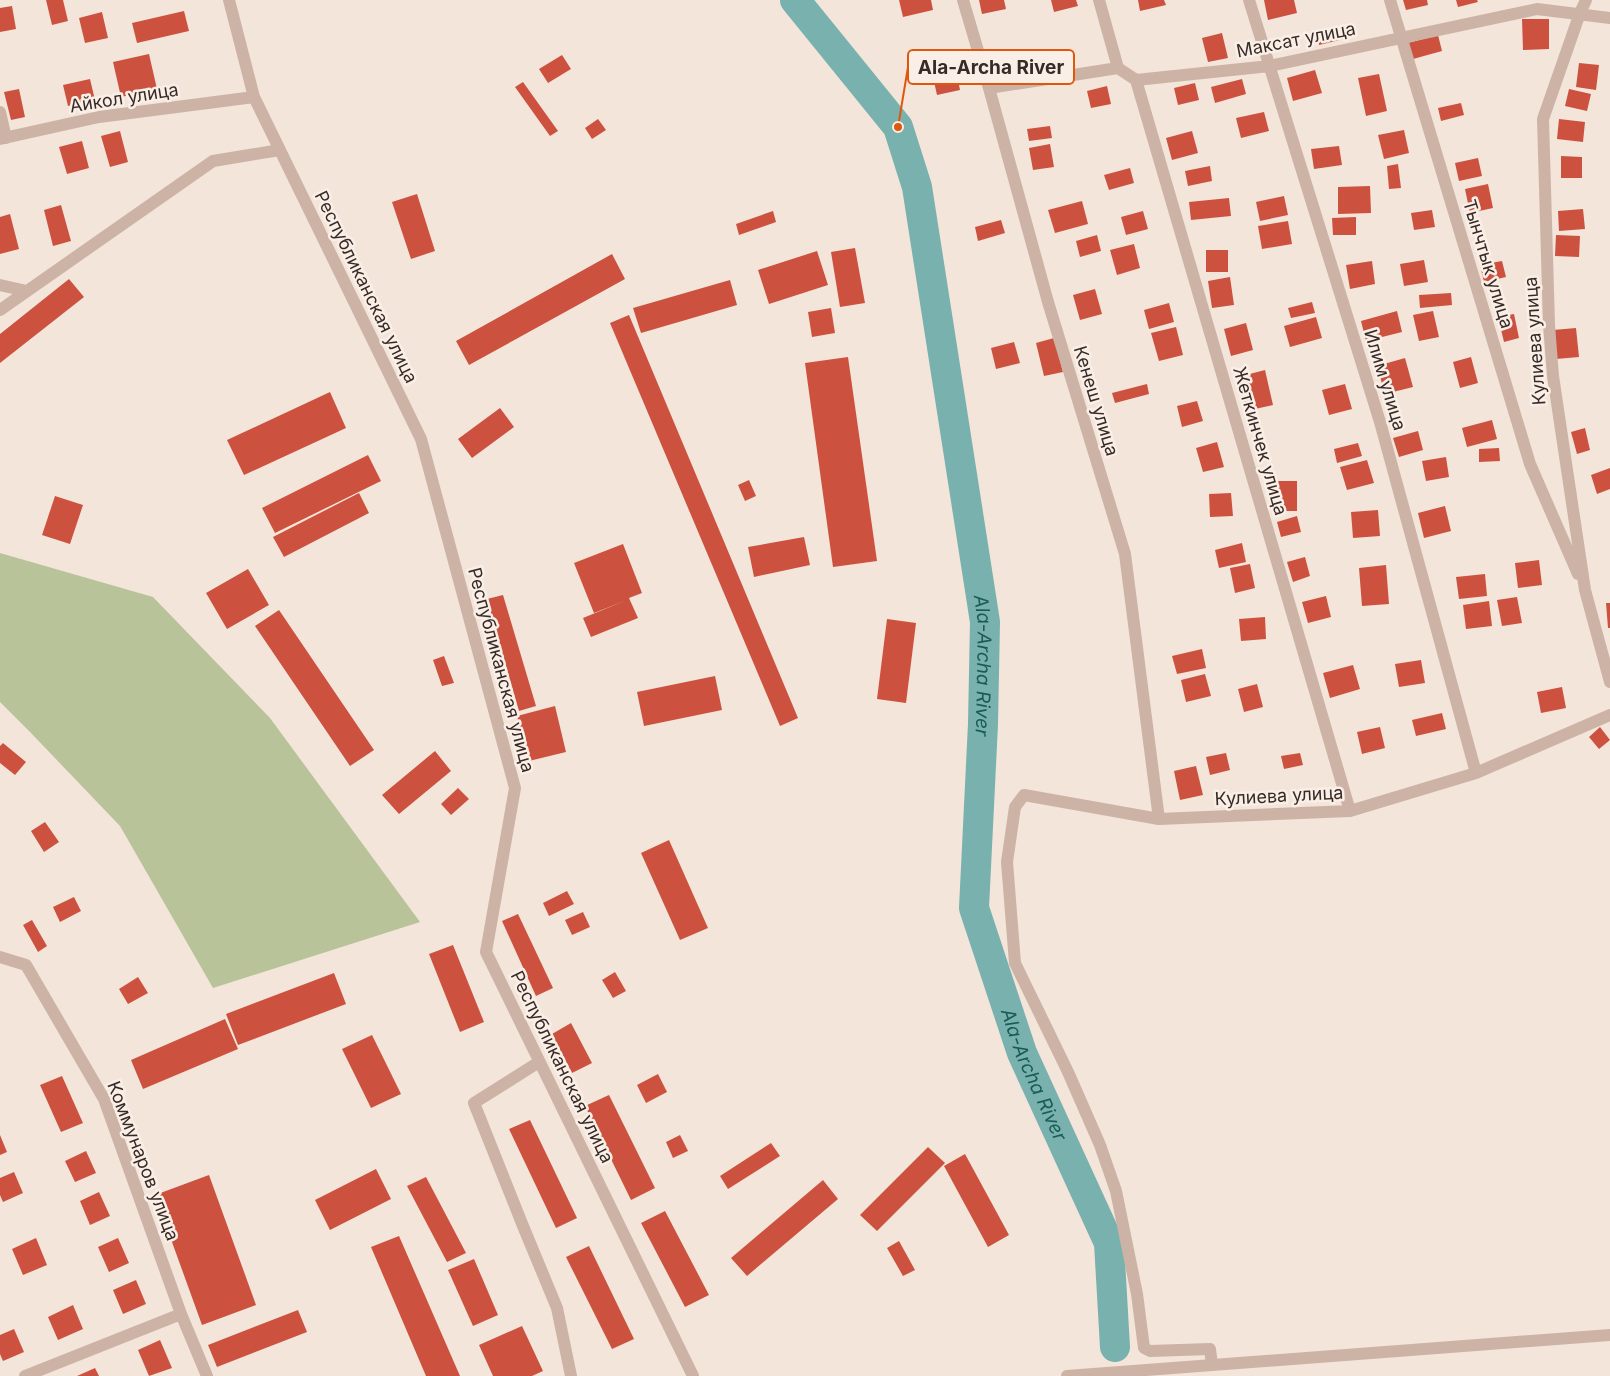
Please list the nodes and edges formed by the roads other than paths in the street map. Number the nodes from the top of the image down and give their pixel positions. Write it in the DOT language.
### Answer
graph roads {
  1 [pos="229,0"];
  2 [pos="962,0"];
  3 [pos="1099,0"];
  4 [pos="1249,0"];
  5 [pos="1390,0"];
  6 [pos="1586,0"];
  7 [pos="1536,4"];
  8 [pos="1580,13"];
  9 [pos="1610,18"];
  10 [pos="1401,37"];
  11 [pos="1270,66"];
  12 [pos="1118,68"];
  13 [pos="1136,80"];
  14 [pos="989,88"];
  15 [pos="254,97"];
  16 [pos="0,112"];
  17 [pos="3,139"];
  18 [pos="280,150"];
  19 [pos="0,284"];
  20 [pos="27,291"];
  21 [pos="0,310"];
  22 [pos="1585,590"];
  23 [pos="1610,682"];
  24 [pos="1610,715"];
  25 [pos="1476,773"];
  26 [pos="1350,811"];
  27 [pos="1159,819"];
  28 [pos="0,957"];
  29 [pos="540,1062"];
  30 [pos="180,1314"];
  31 [pos="1610,1335"];
  32 [pos="1212,1365"];
  33 [pos="25,1376"];
  34 [pos="207,1376"];
  35 [pos="571,1376"];
  36 [pos="693,1376"];
  37 [pos="1073,1376"];
  1 -- 15 [label="street, Республиканская улица"];
  2 -- 14 [label="street, Кенеш улица"];
  3 -- 12 [label="street"];
  4 -- 11 [label="street, Илим улица"];
  5 -- 10 [label="street, Тынчтык улица"];
  6 -- 8 [label="street, Кулиева улица"];
  7 -- 8 [label="street, Максат улица"];
  7 -- 10 [label="street, Максат улица"];
  8 -- 9 [label="street, Максат улица"];
  8 -- 22 [label="street, Кулиева улица"];
  10 -- 11 [label="street, Максат улица"];
  10 -- 22 [label="street, Тынчтык улица"];
  11 -- 13 [label="street, Максат улица"];
  11 -- 25 [label="street, Илим улица"];
  12 -- 13 [label="street"];
  12 -- 14 [label="street"];
  13 -- 26 [label="street, Жеткинчек улица"];
  14 -- 27 [label="street, Кенеш улица"];
  15 -- 17 [label="street, Айкол улица"];
  15 -- 18 [label="street, Республиканская улица"];
  16 -- 17 [label="street"];
  18 -- 20 [label="street"];
  18 -- 29 [label="street, Республиканская улица"];
  19 -- 20 [label="street"];
  20 -- 21 [label="street"];
  22 -- 23 [label="street, Кулиева улица"];
  24 -- 25 [label="street, Кулиева улица"];
  25 -- 26 [label="street, Кулиева улица"];
  26 -- 27 [label="street, Кулиева улица"];
  27 -- 32 [label="street, Кулиева улица"];
  28 -- 30 [label="street, Коммунаров улица"];
  29 -- 35 [label="street"];
  29 -- 36 [label="street, Республиканская улица"];
  30 -- 33 [label="street"];
  30 -- 34 [label="street, Коммунаров улица"];
  31 -- 32 [label="street"];
  32 -- 37 [label="street"];
}
